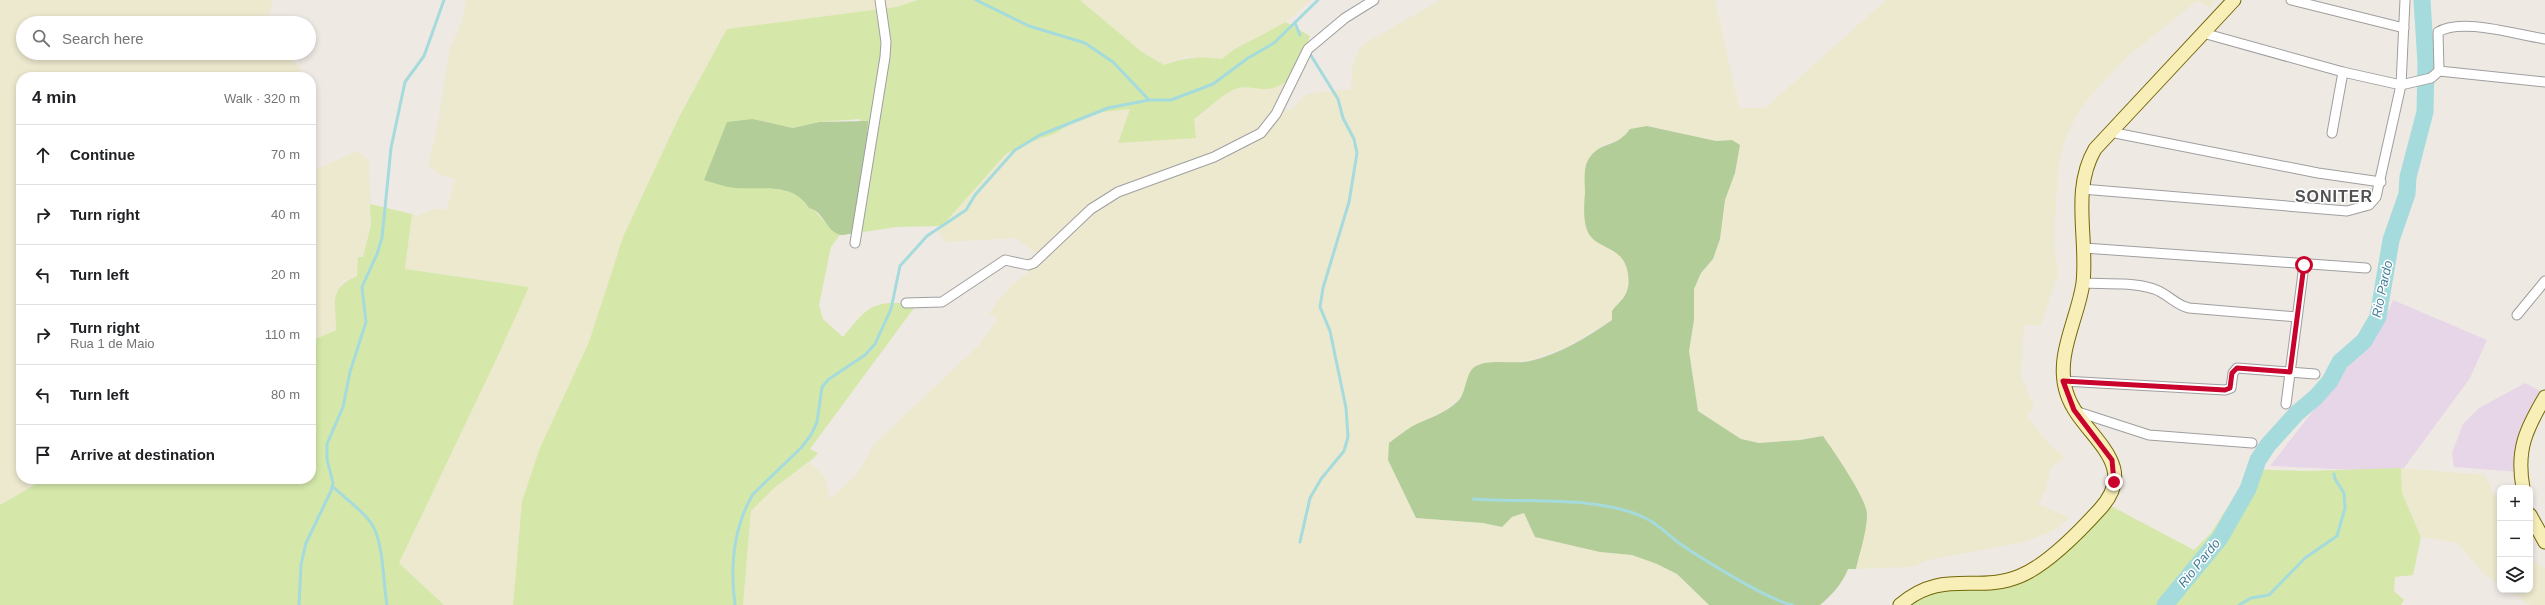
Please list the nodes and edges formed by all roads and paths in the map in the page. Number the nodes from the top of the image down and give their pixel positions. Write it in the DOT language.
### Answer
graph roads {
  1 [pos="880,0"];
  2 [pos="1374,0"];
  3 [pos="2234,0"];
  4 [pos="2291,0"];
  5 [pos="2339,0"];
  6 [pos="2405,0"];
  7 [pos="2337,10"];
  8 [pos="2404,28"];
  9 [pos="2203,33"];
  10 [pos="2545,39"];
  11 [pos="2439,71"];
  12 [pos="2343,72"];
  13 [pos="2545,82"];
  14 [pos="2401,85"];
  15 [pos="2110,132"];
  16 [pos="2332,134"];
  17 [pos="2380,182"];
  18 [pos="2082,189"];
  19 [pos="855,243"];
  20 [pos="2084,248"];
  21 [pos="2304,265"];
  22 [pos="2366,268"];
  23 [pos="2545,281"];
  24 [pos="2082,283"];
  25 [pos="906,303"];
  26 [pos="2517,315"];
  27 [pos="2297,317"];
  28 [pos="2290,372"];
  29 [pos="2315,374"];
  30 [pos="2063,381"];
  31 [pos="2545,397"];
  32 [pos="2286,404"];
  33 [pos="2074,410"];
  34 [pos="2252,443"];
  35 [pos="2522,485"];
  36 [pos="2533,520"];
  37 [pos="2545,542"];
  38 [pos="1900,605"];
  1 -- 19 [label="street"];
  2 -- 25 [label="street"];
  3 -- 9 [label="street"];
  4 -- 7 [label="street"];
  5 -- 7 [label="street"];
  6 -- 8 [label="street"];
  7 -- 8 [label="street"];
  8 -- 14 [label="street"];
  9 -- 12 [label="street"];
  9 -- 15 [label="street"];
  10 -- 11 [label="street"];
  11 -- 13 [label="street"];
  11 -- 14 [label="street"];
  12 -- 14 [label="street"];
  12 -- 16 [label="street"];
  14 -- 17 [label="street"];
  15 -- 17 [label="street"];
  15 -- 18 [label="street"];
  17 -- 18 [label="street"];
  18 -- 20 [label="street"];
  20 -- 21 [label="street"];
  20 -- 24 [label="street"];
  21 -- 22 [label="street"];
  21 -- 27 [label="street"];
  23 -- 26 [label="street"];
  24 -- 27 [label="street"];
  24 -- 30 [label="street"];
  27 -- 28 [label="street"];
  28 -- 29 [label="street"];
  28 -- 30 [label="street"];
  28 -- 32 [label="street"];
  30 -- 33 [label="street"];
  31 -- 35 [label="street"];
  33 -- 34 [label="street"];
  33 -- 38 [label="street"];
  36 -- 37 [label="street"];
}
